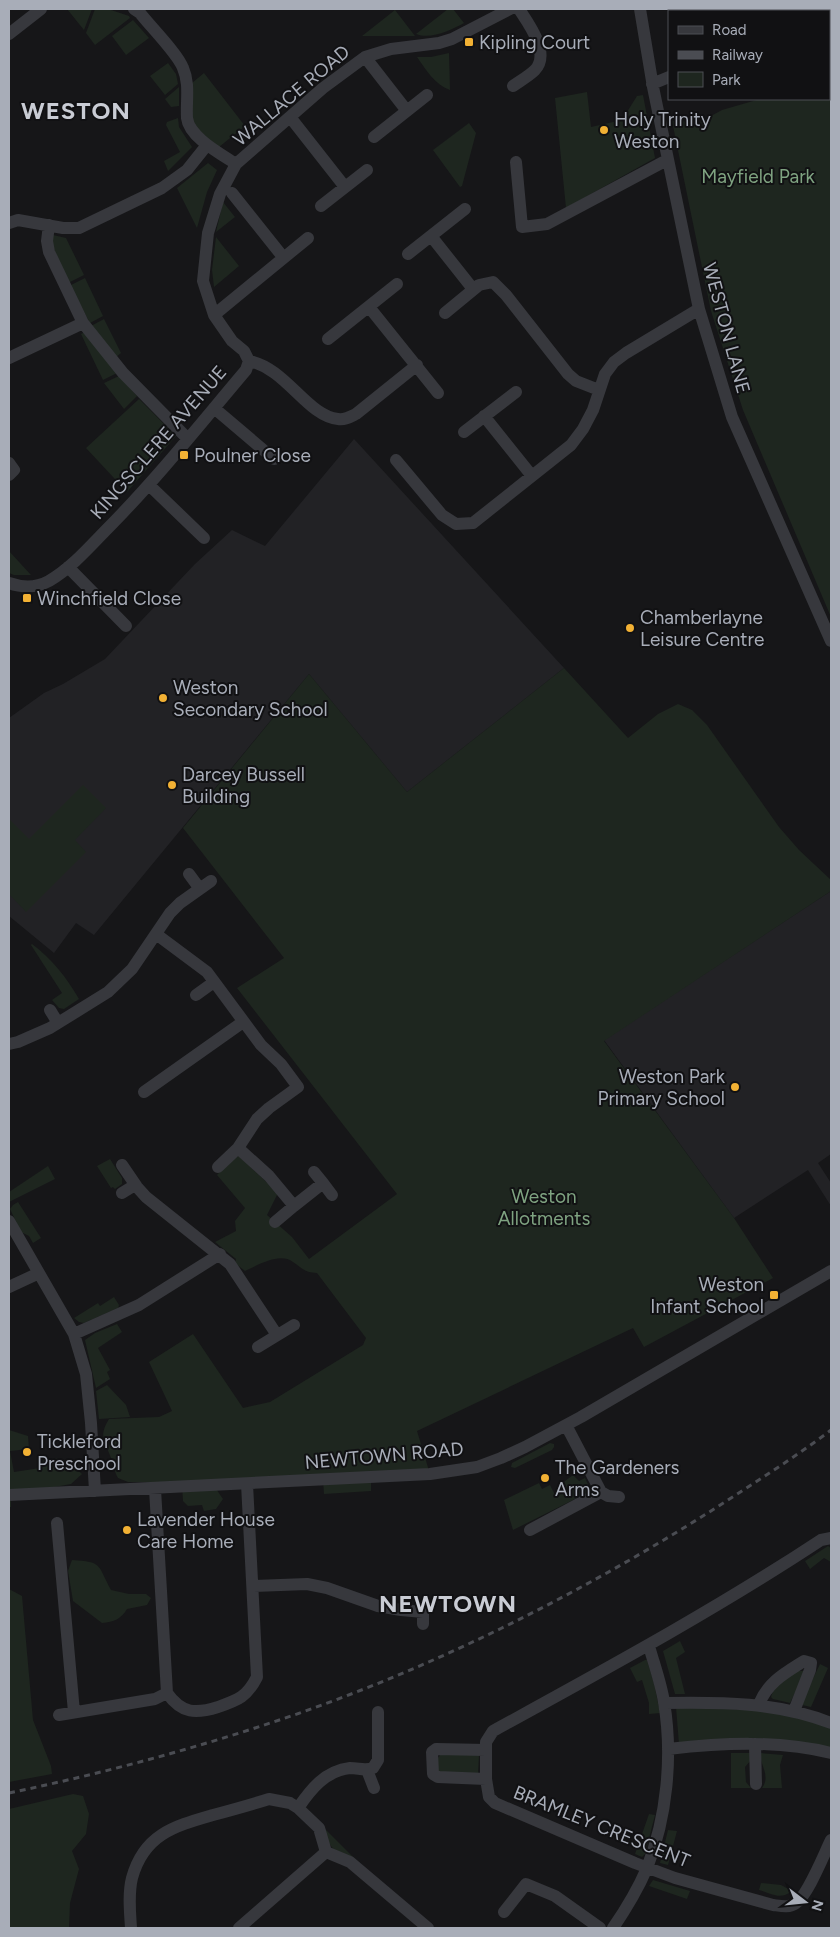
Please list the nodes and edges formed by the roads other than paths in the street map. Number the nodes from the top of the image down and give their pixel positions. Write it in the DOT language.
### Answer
graph roads {
  1 [pos="41,9"];
  2 [pos="134,9"];
  3 [pos="510,9"];
  4 [pos="519,9"];
  5 [pos="640,9"];
  6 [pos="9,34"];
  7 [pos="365,57"];
  8 [pos="668,77"];
  9 [pos="652,84"];
  10 [pos="513,86"];
  11 [pos="427,96"];
  12 [pos="407,111"];
  13 [pos="290,117"];
  14 [pos="374,137"];
  15 [pos="208,145"];
  16 [pos="667,160"];
  17 [pos="516,162"];
  18 [pos="236,164"];
  19 [pos="367,170"];
  20 [pos="346,187"];
  21 [pos="232,193"];
  22 [pos="321,206"];
  23 [pos="465,209"];
  24 [pos="9,224"];
  25 [pos="49,225"];
  26 [pos="431,236"];
  27 [pos="308,238"];
  28 [pos="408,254"];
  29 [pos="283,257"];
  30 [pos="397,284"];
  31 [pos="473,289"];
  32 [pos="369,307"];
  33 [pos="699,310"];
  34 [pos="445,313"];
  35 [pos="214,315"];
  36 [pos="83,323"];
  37 [pos="328,339"];
  38 [pos="9,358"];
  39 [pos="249,361"];
  40 [pos="417,365"];
  41 [pos="599,390"];
  42 [pos="516,392"];
  43 [pos="438,393"];
  44 [pos="214,408"];
  45 [pos="484,416"];
  46 [pos="464,432"];
  47 [pos="188,439"];
  48 [pos="274,459"];
  49 [pos="396,460"];
  50 [pos="9,463"];
  51 [pos="9,475"];
  52 [pos="532,476"];
  53 [pos="149,485"];
  54 [pos="204,538"];
  55 [pos="68,568"];
  56 [pos="9,584"];
  57 [pos="126,626"];
  58 [pos="831,641"];
  59 [pos="188,874"];
  60 [pos="211,881"];
  61 [pos="200,889"];
  62 [pos="156,934"];
  63 [pos="214,982"];
  64 [pos="196,995"];
  65 [pos="50,1010"];
  66 [pos="243,1022"];
  67 [pos="58,1023"];
  68 [pos="9,1044"];
  69 [pos="144,1092"];
  70 [pos="238,1148"];
  71 [pos="122,1165"];
  72 [pos="218,1167"];
  73 [pos="314,1172"];
  74 [pos="323,1183"];
  75 [pos="135,1185"];
  76 [pos="122,1193"];
  77 [pos="332,1195"];
  78 [pos="294,1206"];
  79 [pos="9,1221"];
  80 [pos="275,1222"];
  81 [pos="220,1254"];
  82 [pos="831,1271"];
  83 [pos="39,1273"];
  84 [pos="9,1287"];
  85 [pos="294,1325"];
  86 [pos="74,1334"];
  87 [pos="277,1335"];
  88 [pos="258,1347"];
  89 [pos="566,1425"];
  90 [pos="247,1484"];
  91 [pos="156,1489"];
  92 [pos="95,1491"];
  93 [pos="601,1492"];
  94 [pos="9,1495"];
  95 [pos="619,1497"];
  96 [pos="58,1523"];
  97 [pos="530,1530"];
  98 [pos="831,1538"];
  99 [pos="253,1586"];
  100 [pos="423,1624"];
  101 [pos="649,1646"];
  102 [pos="167,1693"];
  103 [pos="664,1703"];
  104 [pos="760,1704"];
  105 [pos="794,1710"];
  106 [pos="74,1712"];
  107 [pos="378,1712"];
  108 [pos="59,1715"];
  109 [pos="831,1723"];
  110 [pos="755,1744"];
  111 [pos="668,1749"];
  112 [pos="486,1750"];
  113 [pos="831,1753"];
  114 [pos="367,1770"];
  115 [pos="486,1779"];
  116 [pos="756,1784"];
  117 [pos="374,1788"];
  118 [pos="298,1808"];
  119 [pos="831,1840"];
  120 [pos="326,1852"];
  121 [pos="647,1868"];
  122 [pos="504,1912"];
  123 [pos="131,1928"];
  124 [pos="239,1928"];
  125 [pos="428,1928"];
  126 [pos="600,1928"];
  127 [pos="614,1928"];
  1 -- 6 [label="street"];
  2 -- 15 [label="street"];
  3 -- 7 [label="street, WALLACE ROAD"];
  4 -- 10 [label="street"];
  5 -- 9 [label="street, WESTON LANE"];
  7 -- 12 [label="street"];
  7 -- 13 [label="street, WALLACE ROAD"];
  8 -- 9 [label="street"];
  9 -- 16 [label="street, WESTON LANE"];
  11 -- 12 [label="street"];
  12 -- 14 [label="street"];
  13 -- 18 [label="street, WALLACE ROAD"];
  13 -- 20 [label="street"];
  15 -- 18 [label="street"];
  15 -- 25 [label="street"];
  16 -- 17 [label="street"];
  16 -- 33 [label="street, WESTON LANE"];
  18 -- 35 [label="street, KINGSCLERE AVENUE"];
  19 -- 20 [label="street"];
  20 -- 22 [label="street"];
  21 -- 29 [label="street"];
  23 -- 26 [label="street"];
  24 -- 25 [label="street"];
  25 -- 36 [label="street"];
  26 -- 28 [label="street"];
  26 -- 31 [label="street"];
  27 -- 29 [label="street"];
  29 -- 35 [label="street"];
  30 -- 32 [label="street"];
  31 -- 34 [label="street"];
  31 -- 41 [label="street"];
  32 -- 37 [label="street"];
  32 -- 40 [label="street"];
  33 -- 41 [label="street"];
  33 -- 58 [label="street, WESTON LANE"];
  35 -- 39 [label="street, KINGSCLERE AVENUE"];
  36 -- 38 [label="street"];
  36 -- 47 [label="street"];
  39 -- 40 [label="street"];
  39 -- 44 [label="street, KINGSCLERE AVENUE"];
  40 -- 43 [label="street"];
  41 -- 52 [label="street"];
  42 -- 45 [label="street"];
  44 -- 47 [label="street, KINGSCLERE AVENUE"];
  44 -- 48 [label="street"];
  45 -- 46 [label="street"];
  45 -- 52 [label="street"];
  47 -- 53 [label="street, KINGSCLERE AVENUE"];
  49 -- 52 [label="street"];
  50 -- 51 [label="street"];
  53 -- 54 [label="street"];
  53 -- 55 [label="street, KINGSCLERE AVENUE"];
  55 -- 56 [label="street, KINGSCLERE AVENUE"];
  55 -- 57 [label="street"];
  59 -- 61 [label="street"];
  60 -- 61 [label="street"];
  61 -- 62 [label="street"];
  62 -- 63 [label="street"];
  62 -- 67 [label="street"];
  63 -- 64 [label="street"];
  63 -- 66 [label="street"];
  65 -- 67 [label="street"];
  66 -- 69 [label="street"];
  66 -- 70 [label="street"];
  67 -- 68 [label="street"];
  70 -- 72 [label="street"];
  70 -- 78 [label="street"];
  71 -- 75 [label="street"];
  73 -- 74 [label="street"];
  74 -- 77 [label="street"];
  74 -- 78 [label="street"];
  75 -- 76 [label="street"];
  75 -- 81 [label="street"];
  78 -- 80 [label="street"];
  79 -- 83 [label="street"];
  81 -- 86 [label="street"];
  81 -- 87 [label="street"];
  82 -- 89 [label="street, NEWTOWN ROAD"];
  83 -- 84 [label="street"];
  83 -- 86 [label="street"];
  85 -- 87 [label="street"];
  86 -- 92 [label="street"];
  87 -- 88 [label="street"];
  89 -- 90 [label="street, NEWTOWN ROAD"];
  89 -- 93 [label="street"];
  90 -- 91 [label="street, NEWTOWN ROAD"];
  90 -- 99 [label="street"];
  91 -- 92 [label="street, NEWTOWN ROAD"];
  91 -- 102 [label="street"];
  92 -- 94 [label="street, NEWTOWN ROAD"];
  93 -- 95 [label="street"];
  93 -- 97 [label="street"];
  96 -- 106 [label="street"];
  98 -- 101 [label="street, BRAMLEY CRESCENT"];
  99 -- 100 [label="street"];
  99 -- 102 [label="street"];
  101 -- 103 [label="street"];
  101 -- 112 [label="street, BRAMLEY CRESCENT"];
  102 -- 106 [label="street"];
  103 -- 104 [label="street"];
  103 -- 111 [label="street"];
  104 -- 105 [label="street"];
  104 -- 105 [label="street"];
  105 -- 109 [label="street"];
  106 -- 108 [label="street"];
  107 -- 114 [label="street"];
  110 -- 111 [label="street"];
  110 -- 113 [label="street"];
  110 -- 116 [label="street"];
  111 -- 121 [label="street"];
  112 -- 115 [label="street, BRAMLEY CRESCENT"];
  112 -- 115 [label="street"];
  114 -- 117 [label="street"];
  114 -- 118 [label="street"];
  115 -- 121 [label="street, BRAMLEY CRESCENT"];
  118 -- 120 [label="street"];
  118 -- 123 [label="street"];
  119 -- 121 [label="street, BRAMLEY CRESCENT"];
  120 -- 124 [label="street"];
  120 -- 125 [label="street"];
  121 -- 127 [label="street"];
  122 -- 126 [label="street"];
}
